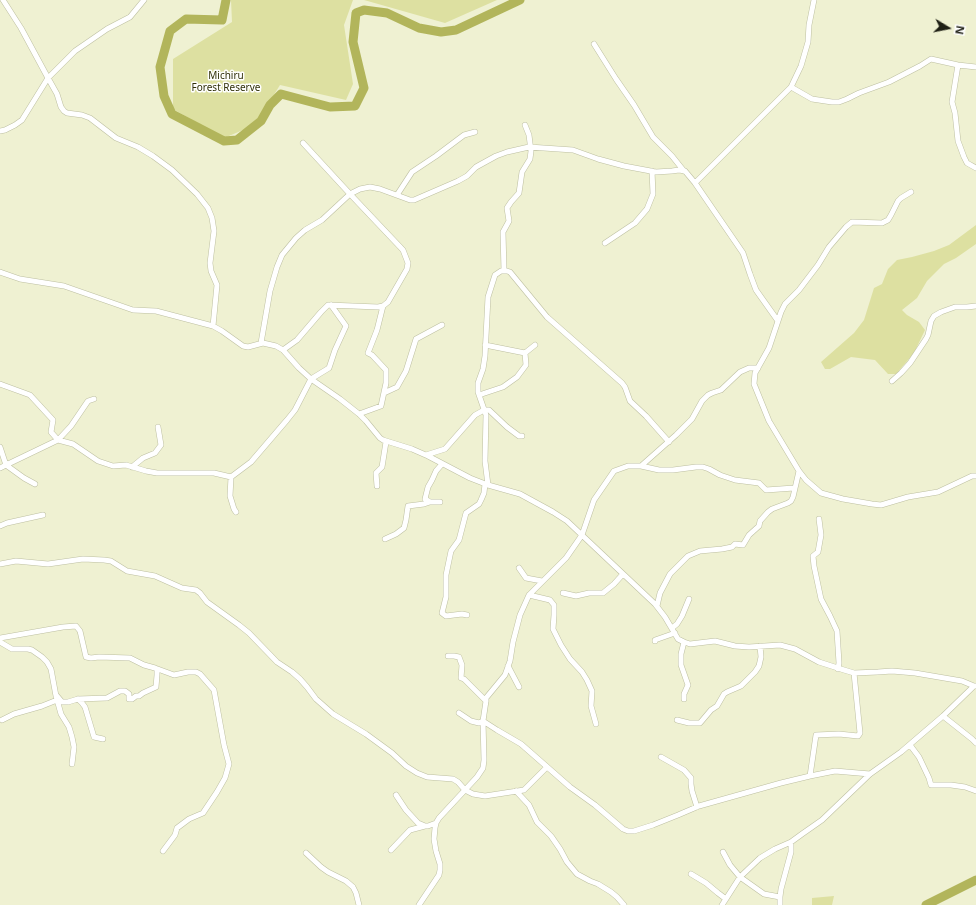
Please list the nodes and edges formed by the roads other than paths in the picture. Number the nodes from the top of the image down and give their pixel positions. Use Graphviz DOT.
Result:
graph roads {
  1 [pos="3,0"];
  2 [pos="144,0"];
  3 [pos="814,0"];
  4 [pos="594,44"];
  5 [pos="958,65"];
  6 [pos="976,67"];
  7 [pos="48,78"];
  8 [pos="791,88"];
  9 [pos="525,125"];
  10 [pos="0,131"];
  11 [pos="475,132"];
  12 [pos="304,143"];
  13 [pos="531,147"];
  14 [pos="976,168"];
  15 [pos="652,171"];
  16 [pos="685,171"];
  17 [pos="695,183"];
  18 [pos="911,192"];
  19 [pos="350,194"];
  20 [pos="398,196"];
  21 [pos="605,243"];
  22 [pos="504,271"];
  23 [pos="0,272"];
  24 [pos="331,305"];
  25 [pos="383,306"];
  26 [pos="976,306"];
  27 [pos="778,321"];
  28 [pos="442,325"];
  29 [pos="213,326"];
  30 [pos="261,343"];
  31 [pos="485,345"];
  32 [pos="535,345"];
  33 [pos="283,350"];
  34 [pos="526,353"];
  35 [pos="758,368"];
  36 [pos="311,379"];
  37 [pos="892,381"];
  38 [pos="0,384"];
  39 [pos="384,393"];
  40 [pos="479,395"];
  41 [pos="94,399"];
  42 [pos="484,410"];
  43 [pos="359,414"];
  44 [pos="158,427"];
  45 [pos="522,436"];
  46 [pos="58,440"];
  47 [pos="386,442"];
  48 [pos="669,442"];
  49 [pos="0,447"];
  50 [pos="426,455"];
  51 [pos="442,464"];
  52 [pos="6,465"];
  53 [pos="641,466"];
  54 [pos="132,467"];
  55 [pos="0,468"];
  56 [pos="799,471"];
  57 [pos="976,476"];
  58 [pos="231,477"];
  59 [pos="36,484"];
  60 [pos="487,485"];
  61 [pos="376,486"];
  62 [pos="794,488"];
  63 [pos="430,502"];
  64 [pos="440,502"];
  65 [pos="236,512"];
  66 [pos="43,515"];
  67 [pos="819,519"];
  68 [pos="0,526"];
  69 [pos="582,536"];
  70 [pos="385,539"];
  71 [pos="0,564"];
  72 [pos="519,568"];
  73 [pos="622,574"];
  74 [pos="542,581"];
  75 [pos="563,593"];
  76 [pos="529,594"];
  77 [pos="689,599"];
  78 [pos="657,606"];
  79 [pos="468,615"];
  80 [pos="674,631"];
  81 [pos="0,638"];
  82 [pos="655,641"];
  83 [pos="0,642"];
  84 [pos="684,642"];
  85 [pos="760,646"];
  86 [pos="448,656"];
  87 [pos="508,666"];
  88 [pos="155,668"];
  89 [pos="838,669"];
  90 [pos="164,671"];
  91 [pos="854,672"];
  92 [pos="158,675"];
  93 [pos="975,686"];
  94 [pos="519,687"];
  95 [pos="56,698"];
  96 [pos="684,699"];
  97 [pos="78,700"];
  98 [pos="486,701"];
  99 [pos="459,714"];
  100 [pos="943,716"];
  101 [pos="2,720"];
  102 [pos="677,720"];
  103 [pos="484,721"];
  104 [pos="596,724"];
  105 [pos="103,739"];
  106 [pos="976,743"];
  107 [pos="910,745"];
  108 [pos="661,757"];
  109 [pos="72,764"];
  110 [pos="547,767"];
  111 [pos="870,774"];
  112 [pos="810,776"];
  113 [pos="465,790"];
  114 [pos="516,791"];
  115 [pos="976,791"];
  116 [pos="396,795"];
  117 [pos="697,807"];
  118 [pos="436,823"];
  119 [pos="425,826"];
  120 [pos="791,842"];
  121 [pos="391,850"];
  122 [pos="163,851"];
  123 [pos="306,852"];
  124 [pos="723,852"];
  125 [pos="691,874"];
  126 [pos="740,877"];
  127 [pos="780,897"];
  128 [pos="726,899"];
  129 [pos="358,905"];
  130 [pos="419,905"];
  131 [pos="624,905"];
  132 [pos="722,905"];
  133 [pos="780,905"];
  1 -- 7 [label="street"];
  2 -- 7 [label="street"];
  3 -- 8 [label="street"];
  4 -- 16 [label="street"];
  5 -- 6 [label="street"];
  5 -- 8 [label="street"];
  5 -- 14 [label="street"];
  7 -- 10 [label="street"];
  7 -- 29 [label="street"];
  8 -- 17 [label="street"];
  9 -- 13 [label="street"];
  11 -- 20 [label="street"];
  12 -- 19 [label="street"];
  13 -- 15 [label="street"];
  13 -- 20 [label="street"];
  13 -- 22 [label="street"];
  15 -- 16 [label="street"];
  15 -- 21 [label="street"];
  16 -- 17 [label="street"];
  17 -- 27 [label="street"];
  18 -- 27 [label="street"];
  19 -- 20 [label="street"];
  19 -- 25 [label="street"];
  19 -- 30 [label="street"];
  22 -- 31 [label="street"];
  22 -- 48 [label="street"];
  23 -- 29 [label="street"];
  24 -- 25 [label="street"];
  24 -- 33 [label="street"];
  24 -- 36 [label="street"];
  25 -- 39 [label="street"];
  26 -- 37 [label="street"];
  27 -- 35 [label="street"];
  28 -- 39 [label="street"];
  29 -- 30 [label="street"];
  30 -- 33 [label="street"];
  31 -- 34 [label="street"];
  31 -- 40 [label="street"];
  32 -- 34 [label="street"];
  33 -- 36 [label="street"];
  34 -- 40 [label="street"];
  35 -- 48 [label="street"];
  35 -- 56 [label="street"];
  36 -- 43 [label="street"];
  36 -- 58 [label="street"];
  38 -- 46 [label="street"];
  39 -- 43 [label="street"];
  40 -- 42 [label="street"];
  41 -- 46 [label="street"];
  42 -- 45 [label="street"];
  42 -- 50 [label="street"];
  42 -- 60 [label="street"];
  43 -- 47 [label="street"];
  44 -- 54 [label="street"];
  46 -- 52 [label="street"];
  46 -- 54 [label="street"];
  47 -- 50 [label="street"];
  47 -- 61 [label="street"];
  48 -- 53 [label="street"];
  49 -- 52 [label="street"];
  50 -- 51 [label="street"];
  51 -- 60 [label="street"];
  51 -- 63 [label="street"];
  52 -- 55 [label="street"];
  52 -- 59 [label="street"];
  53 -- 62 [label="street"];
  53 -- 69 [label="street"];
  54 -- 58 [label="street"];
  56 -- 57 [label="street"];
  56 -- 62 [label="street"];
  58 -- 65 [label="street"];
  60 -- 69 [label="street"];
  60 -- 79 [label="street"];
  62 -- 78 [label="street"];
  63 -- 64 [label="street"];
  63 -- 70 [label="street"];
  66 -- 68 [label="street"];
  67 -- 89 [label="street"];
  69 -- 73 [label="street"];
  69 -- 74 [label="street"];
  71 -- 113 [label="street"];
  72 -- 74 [label="street"];
  73 -- 75 [label="street"];
  73 -- 78 [label="street"];
  74 -- 76 [label="street"];
  76 -- 87 [label="street"];
  76 -- 104 [label="street"];
  77 -- 80 [label="street"];
  78 -- 80 [label="street"];
  80 -- 82 [label="street"];
  80 -- 84 [label="street"];
  81 -- 88 [label="street"];
  83 -- 95 [label="street"];
  84 -- 85 [label="street"];
  84 -- 96 [label="street"];
  85 -- 89 [label="street"];
  85 -- 102 [label="street"];
  86 -- 98 [label="street"];
  87 -- 94 [label="street"];
  87 -- 98 [label="street"];
  88 -- 90 [label="street"];
  88 -- 92 [label="street"];
  89 -- 91 [label="street"];
  90 -- 92 [label="street"];
  90 -- 122 [label="street"];
  91 -- 93 [label="street"];
  91 -- 112 [label="street"];
  92 -- 97 [label="street"];
  93 -- 100 [label="street"];
  95 -- 97 [label="street"];
  95 -- 101 [label="street"];
  95 -- 109 [label="street"];
  97 -- 105 [label="street"];
  98 -- 103 [label="street"];
  99 -- 103 [label="street"];
  100 -- 106 [label="street"];
  100 -- 107 [label="street"];
  103 -- 110 [label="street"];
  103 -- 113 [label="street"];
  107 -- 111 [label="street"];
  107 -- 115 [label="street"];
  108 -- 117 [label="street"];
  110 -- 114 [label="street"];
  110 -- 117 [label="street"];
  111 -- 112 [label="street"];
  111 -- 120 [label="street"];
  112 -- 117 [label="street"];
  113 -- 114 [label="street"];
  113 -- 118 [label="street"];
  114 -- 131 [label="street"];
  116 -- 119 [label="street"];
  118 -- 119 [label="street"];
  118 -- 130 [label="street"];
  119 -- 121 [label="street"];
  120 -- 126 [label="street"];
  120 -- 127 [label="street"];
  123 -- 129 [label="street"];
  124 -- 126 [label="street"];
  125 -- 128 [label="street"];
  126 -- 127 [label="street"];
  126 -- 128 [label="street"];
  127 -- 133 [label="street"];
  128 -- 132 [label="street"];
}
